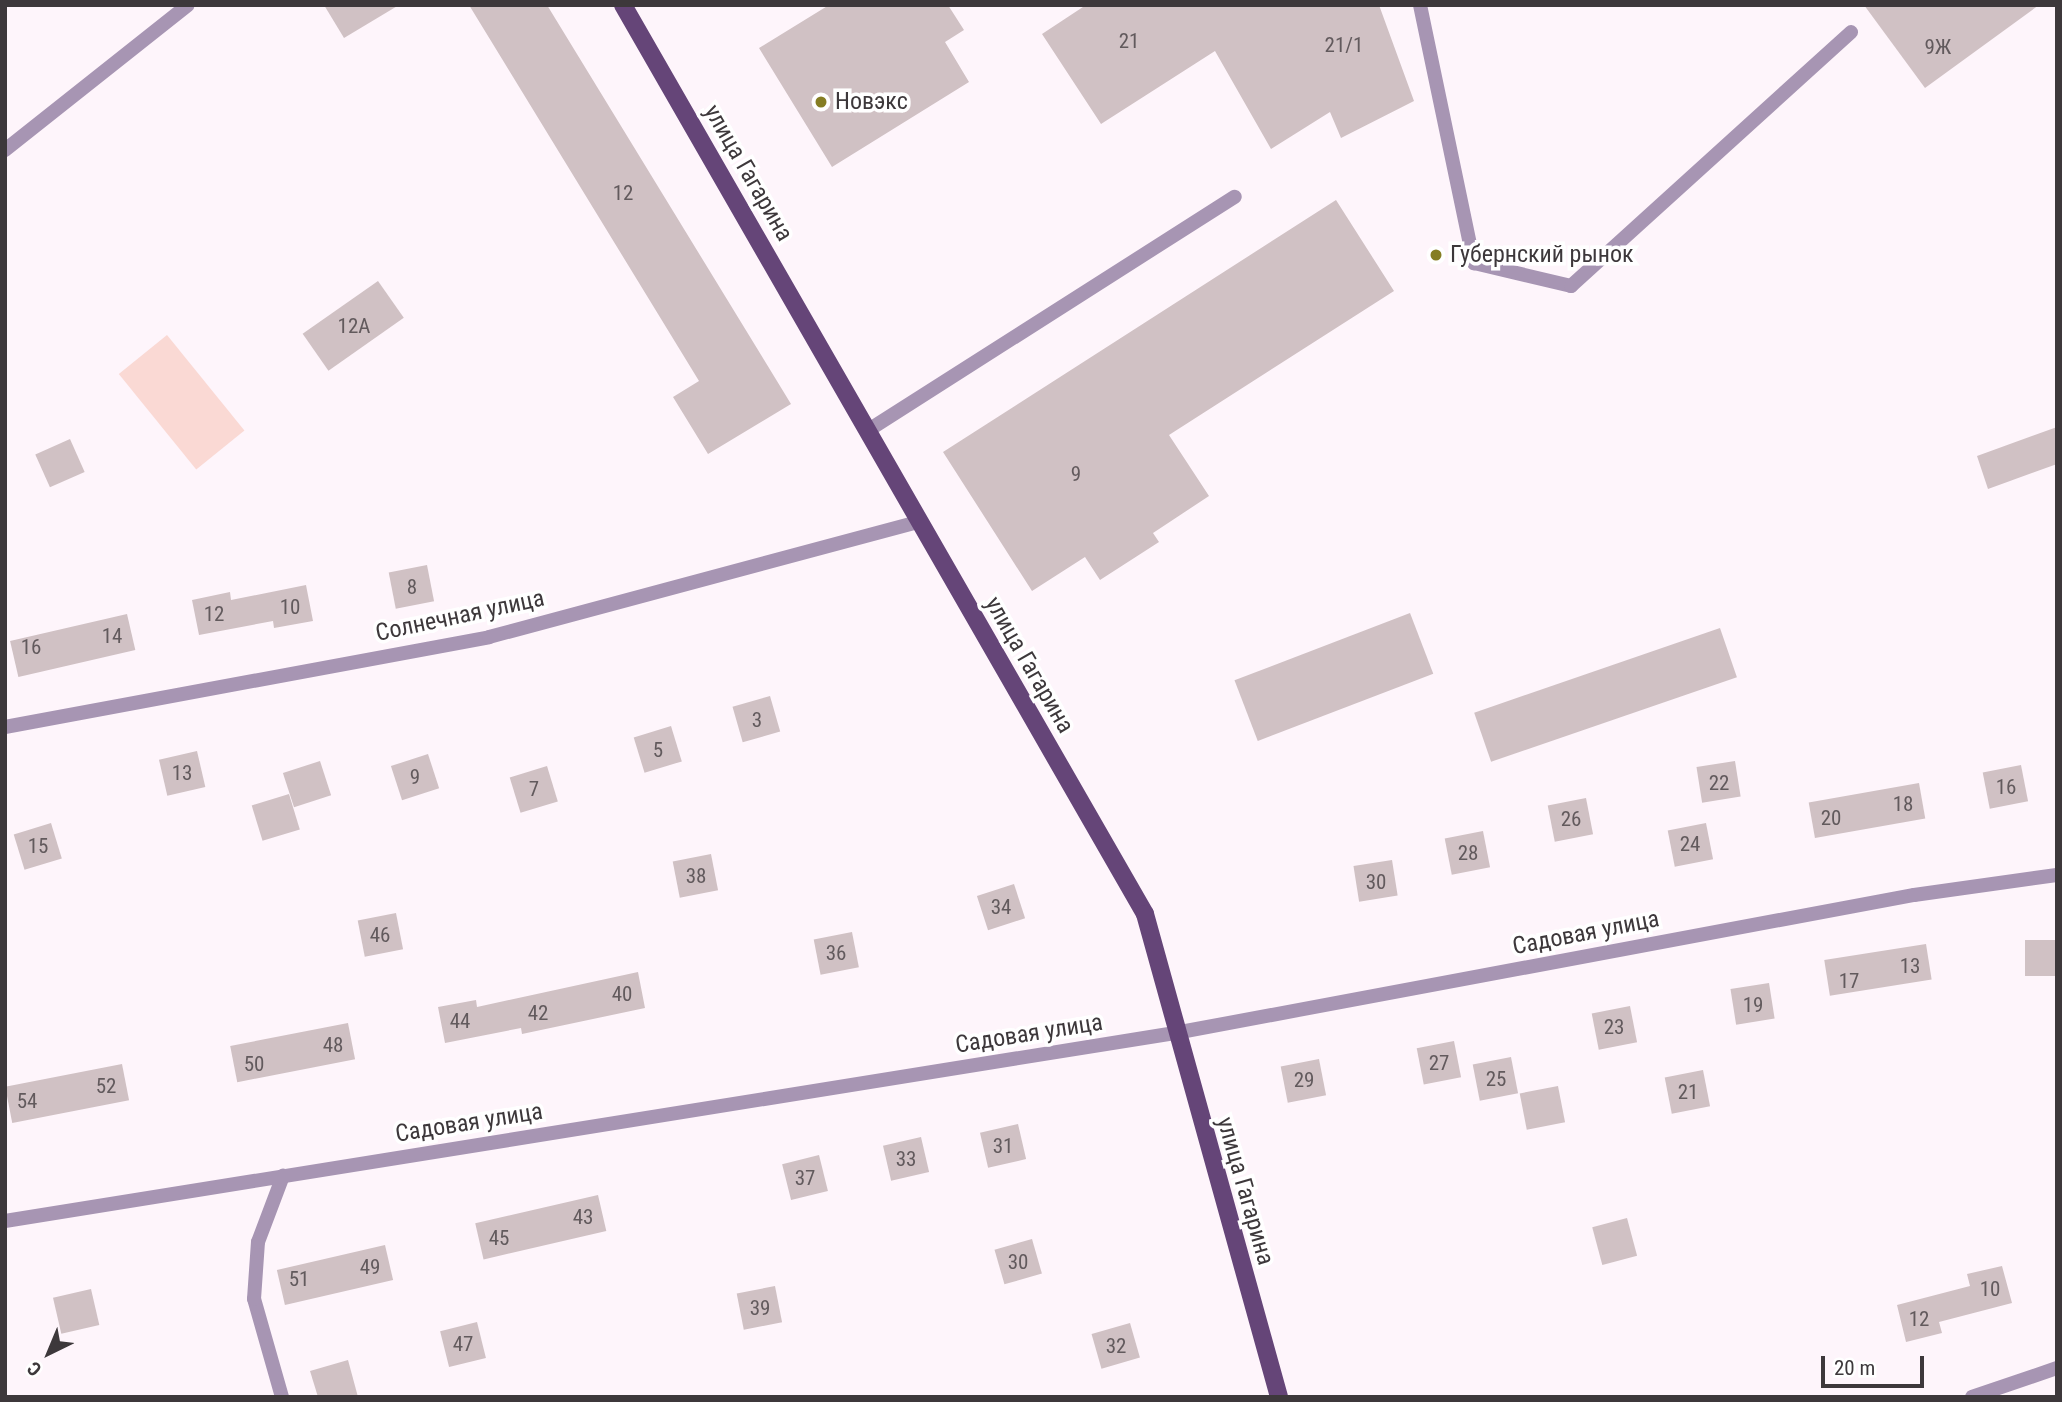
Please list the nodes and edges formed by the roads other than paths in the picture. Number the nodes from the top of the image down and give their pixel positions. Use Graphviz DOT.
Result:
graph roads {
  1 [pos="188,5"];
  2 [pos="623,5"];
  3 [pos="1420,5"];
  4 [pos="1852,32"];
  5 [pos="5,150"];
  6 [pos="1236,197"];
  7 [pos="867,431"];
  8 [pos="919,522"];
  9 [pos="5,727"];
  10 [pos="2057,876"];
  11 [pos="1175,1033"];
  12 [pos="283,1176"];
  13 [pos="5,1221"];
  14 [pos="2057,1368"];
  15 [pos="282,1397"];
  16 [pos="1279,1397"];
  17 [pos="1972,1397"];
  1 -- 5 [label="street"];
  2 -- 7 [label="main road, улица Гагарина"];
  3 -- 4 [label="street"];
  6 -- 7 [label="street"];
  7 -- 8 [label="main road, улица Гагарина"];
  8 -- 9 [label="street, Солнечная улица"];
  8 -- 11 [label="main road, улица Гагарина"];
  10 -- 11 [label="street, Садовая улица"];
  11 -- 12 [label="street, Садовая улица"];
  11 -- 16 [label="main road, улица Гагарина"];
  12 -- 13 [label="street, Садовая улица"];
  12 -- 15 [label="street"];
  14 -- 17 [label="street"];
}
